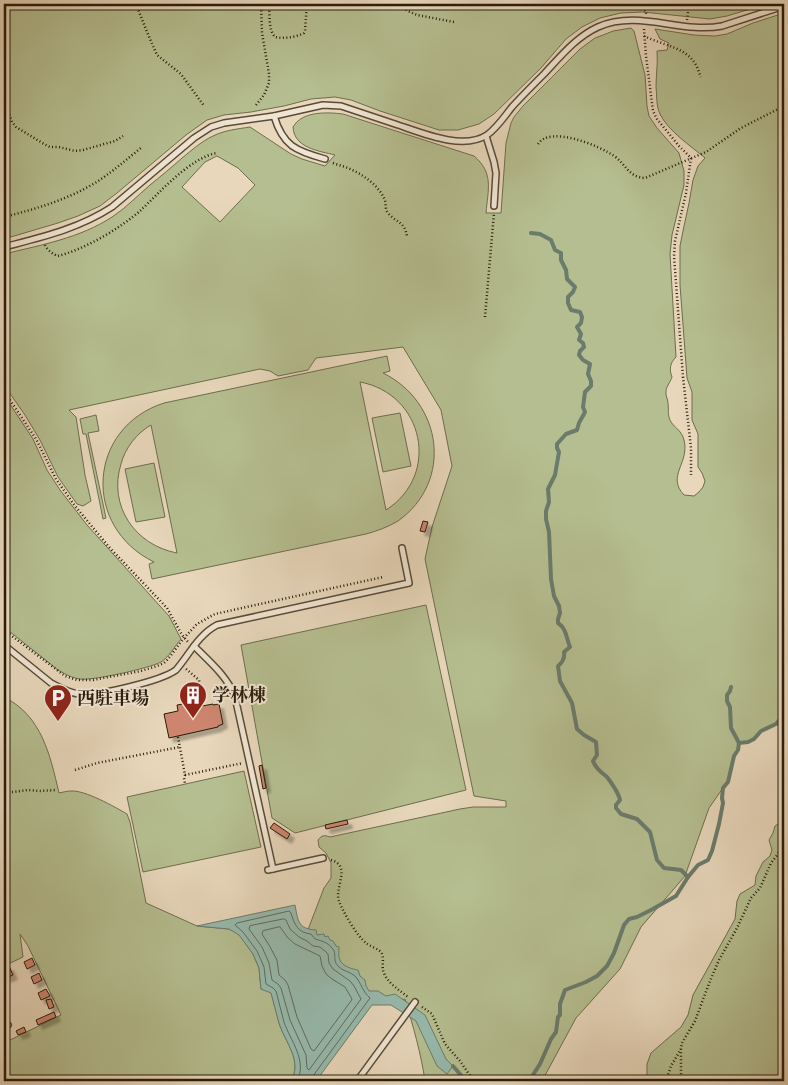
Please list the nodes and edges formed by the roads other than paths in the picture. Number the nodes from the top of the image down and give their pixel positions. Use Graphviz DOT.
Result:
graph roads {
  1 [pos="784,6"];
  2 [pos="274,116"];
  3 [pos="486,136"];
  4 [pos="325,159"];
  5 [pos="494,206"];
  6 [pos="4,247"];
  7 [pos="402,548"];
  8 [pos="4,645"];
  9 [pos="194,646"];
  10 [pos="323,858"];
  11 [pos="414,1003"];
  12 [pos="357,1081"];
  1 -- 3 [label="lane"];
  2 -- 3 [label="lane"];
  2 -- 4 [label="lane"];
  2 -- 6 [label="lane"];
  3 -- 5 [label="lane"];
  7 -- 9 [label="lane"];
  8 -- 9 [label="lane"];
  9 -- 10 [label="lane"];
  11 -- 12 [label="lane"];
}
